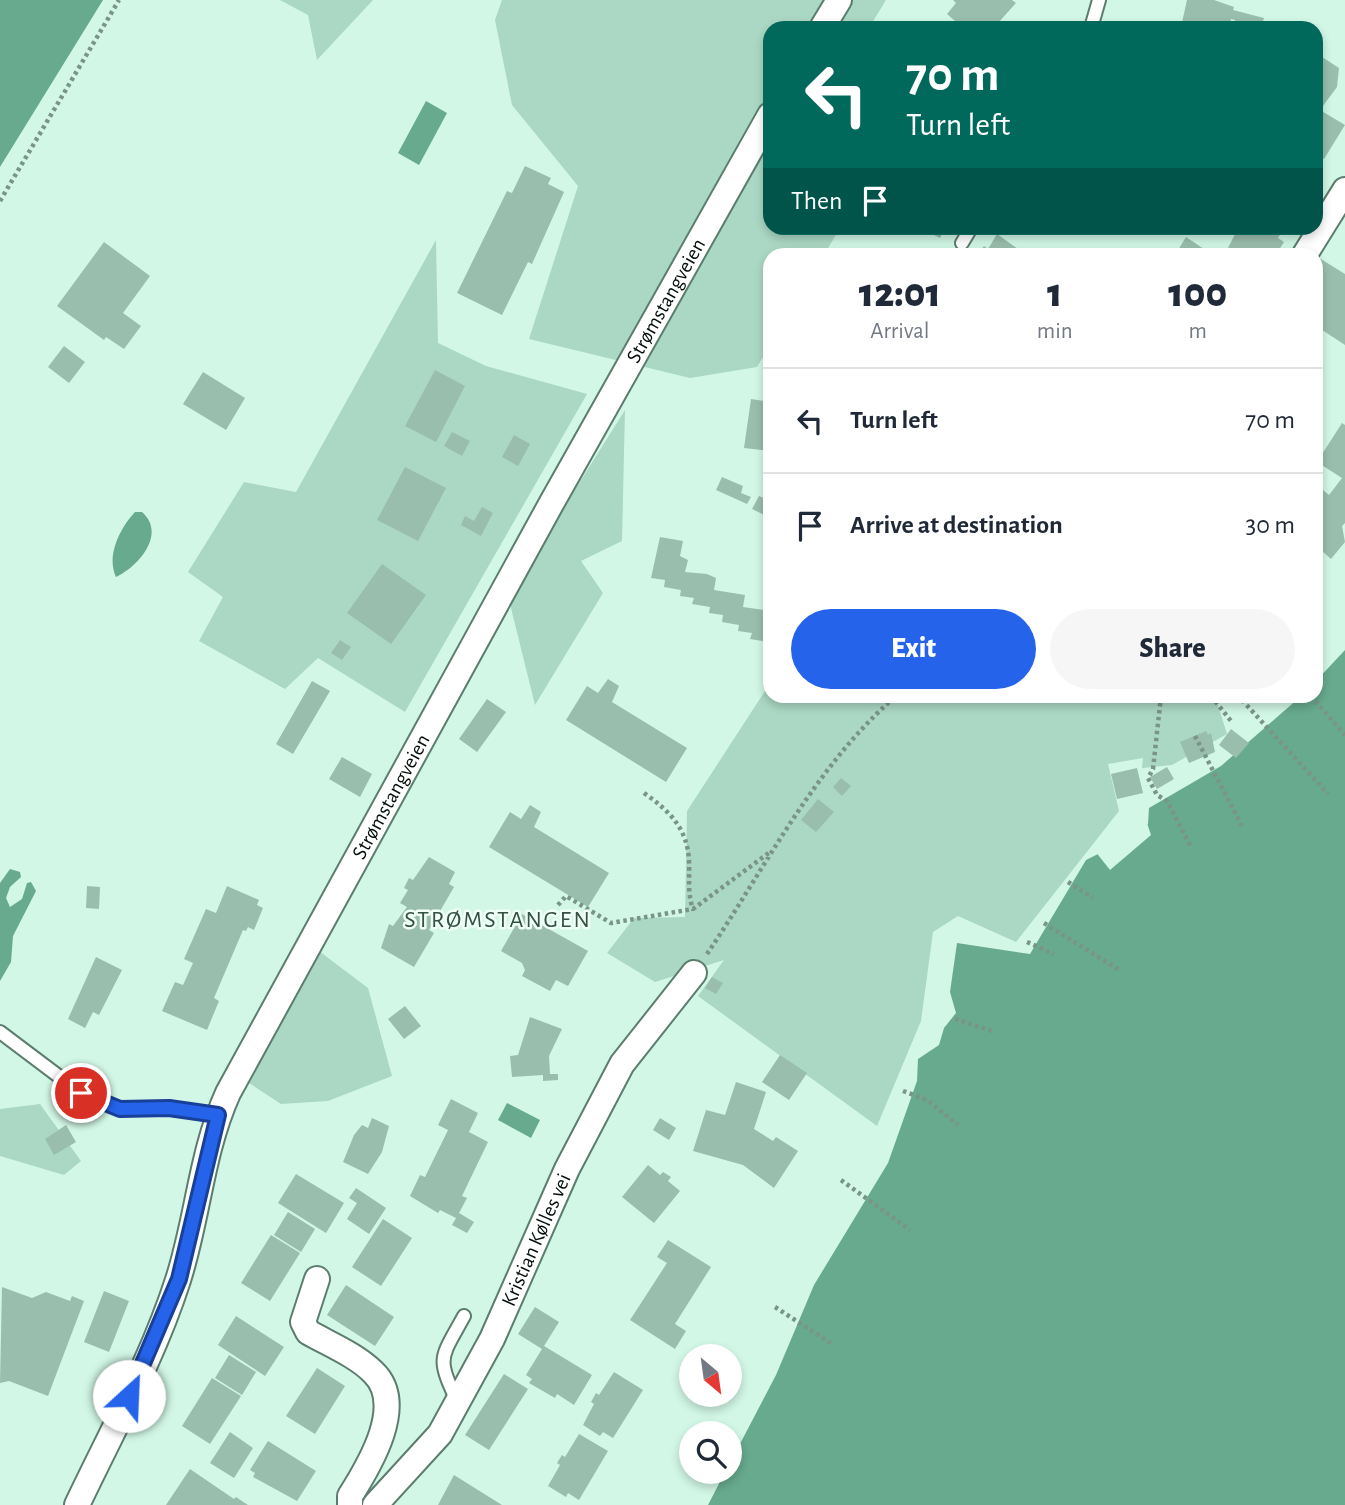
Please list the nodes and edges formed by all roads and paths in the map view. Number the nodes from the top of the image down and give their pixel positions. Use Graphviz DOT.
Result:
graph roads {
  1 [pos="119,0"];
  2 [pos="839,0"];
  3 [pos="1099,0"];
  4 [pos="826,21"];
  5 [pos="1093,21"];
  6 [pos="763,128"];
  7 [pos="1345,190"];
  8 [pos="0,201"];
  9 [pos="1323,225"];
  10 [pos="967,235"];
  11 [pos="962,243"];
  12 [pos="888,703"];
  13 [pos="1160,703"];
  14 [pos="1217,703"];
  15 [pos="1245,703"];
  16 [pos="1317,703"];
  17 [pos="1231,721"];
  18 [pos="1345,735"];
  19 [pos="1195,736"];
  20 [pos="644,793"];
  21 [pos="1328,794"];
  22 [pos="1243,828"];
  23 [pos="1191,847"];
  24 [pos="773,849"];
  25 [pos="1068,882"];
  26 [pos="1093,898"];
  27 [pos="558,905"];
  28 [pos="693,909"];
  29 [pos="1044,923"];
  30 [pos="1027,942"];
  31 [pos="1054,954"];
  32 [pos="1119,970"];
  33 [pos="694,973"];
  34 [pos="955,1019"];
  35 [pos="0,1032"];
  36 [pos="995,1032"];
  37 [pos="904,1091"];
  38 [pos="218,1115"];
  39 [pos="958,1125"];
  40 [pos="841,1180"];
  41 [pos="910,1230"];
  42 [pos="317,1279"];
  43 [pos="775,1307"];
  44 [pos="464,1316"];
  45 [pos="832,1345"];
  46 [pos="458,1403"];
  47 [pos="77,1505"];
  48 [pos="350,1505"];
  49 [pos="375,1505"];
  1 -- 8 [label="path"];
  2 -- 4 [label="street"];
  3 -- 5 [label="lane"];
  6 -- 38 [label="street, Strømstangveien"];
  7 -- 9 [label="street"];
  10 -- 11 [label="lane"];
  12 -- 24 [label="path"];
  13 -- 23 [label="path"];
  14 -- 17 [label="path"];
  15 -- 21 [label="path"];
  16 -- 18 [label="path"];
  19 -- 22 [label="path"];
  20 -- 28 [label="path"];
  24 -- 28 [label="path"];
  24 -- 33 [label="path"];
  25 -- 26 [label="path"];
  27 -- 28 [label="path"];
  29 -- 32 [label="path"];
  30 -- 31 [label="path"];
  33 -- 46 [label="street, Kristian Kølles vei"];
  34 -- 36 [label="path"];
  35 -- 38 [label="lane"];
  37 -- 39 [label="path"];
  38 -- 47 [label="street, Strømstangveien"];
  40 -- 41 [label="path"];
  42 -- 48 [label="street"];
  43 -- 45 [label="path"];
  44 -- 46 [label="lane"];
  46 -- 49 [label="street, Kristian Kølles vei"];
}
